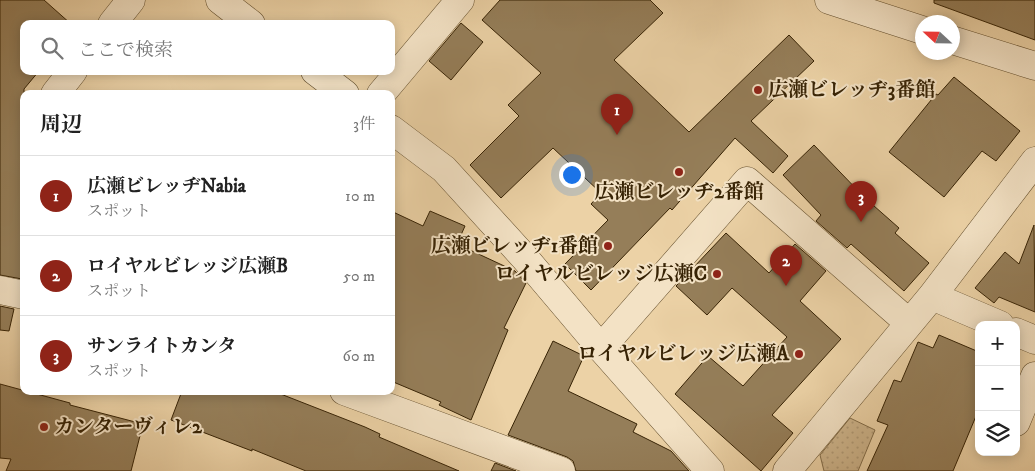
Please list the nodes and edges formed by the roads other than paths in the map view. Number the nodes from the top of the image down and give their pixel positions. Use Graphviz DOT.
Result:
graph roads {
  1 [pos="131,0"];
  2 [pos="220,0"];
  3 [pos="460,0"];
  4 [pos="829,0"];
  5 [pos="115,20"];
  6 [pos="246,20"];
  7 [pos="915,28"];
  8 [pos="960,43"];
  9 [pos="1035,66"];
  10 [pos="70,75"];
  11 [pos="320,75"];
  12 [pos="58,90"];
  13 [pos="339,90"];
  14 [pos="384,90"];
  15 [pos="395,132"];
  16 [pos="1035,161"];
  17 [pos="0,290"];
  18 [pos="20,294"];
  19 [pos="932,296"];
  20 [pos="991,321"];
  21 [pos="909,323"];
  22 [pos="1020,334"];
  23 [pos="1035,340"];
  24 [pos="601,348"];
  25 [pos="1035,376"];
  26 [pos="355,395"];
  27 [pos="1020,412"];
  28 [pos="562,471"];
  29 [pos="710,471"];
  30 [pos="787,471"];
  1 -- 5 [label="street"];
  2 -- 6 [label="street"];
  3 -- 14 [label="street"];
  4 -- 7 [label="street"];
  8 -- 9 [label="street"];
  10 -- 12 [label="street"];
  11 -- 13 [label="street"];
  15 -- 24 [label="street"];
  16 -- 19 [label="street"];
  17 -- 18 [label="street"];
  19 -- 20 [label="street"];
  19 -- 21 [label="street"];
  21 -- 24 [label="street"];
  21 -- 30 [label="street"];
  22 -- 23 [label="street"];
  24 -- 29 [label="street"];
  25 -- 27 [label="street"];
  26 -- 28 [label="street"];
}
